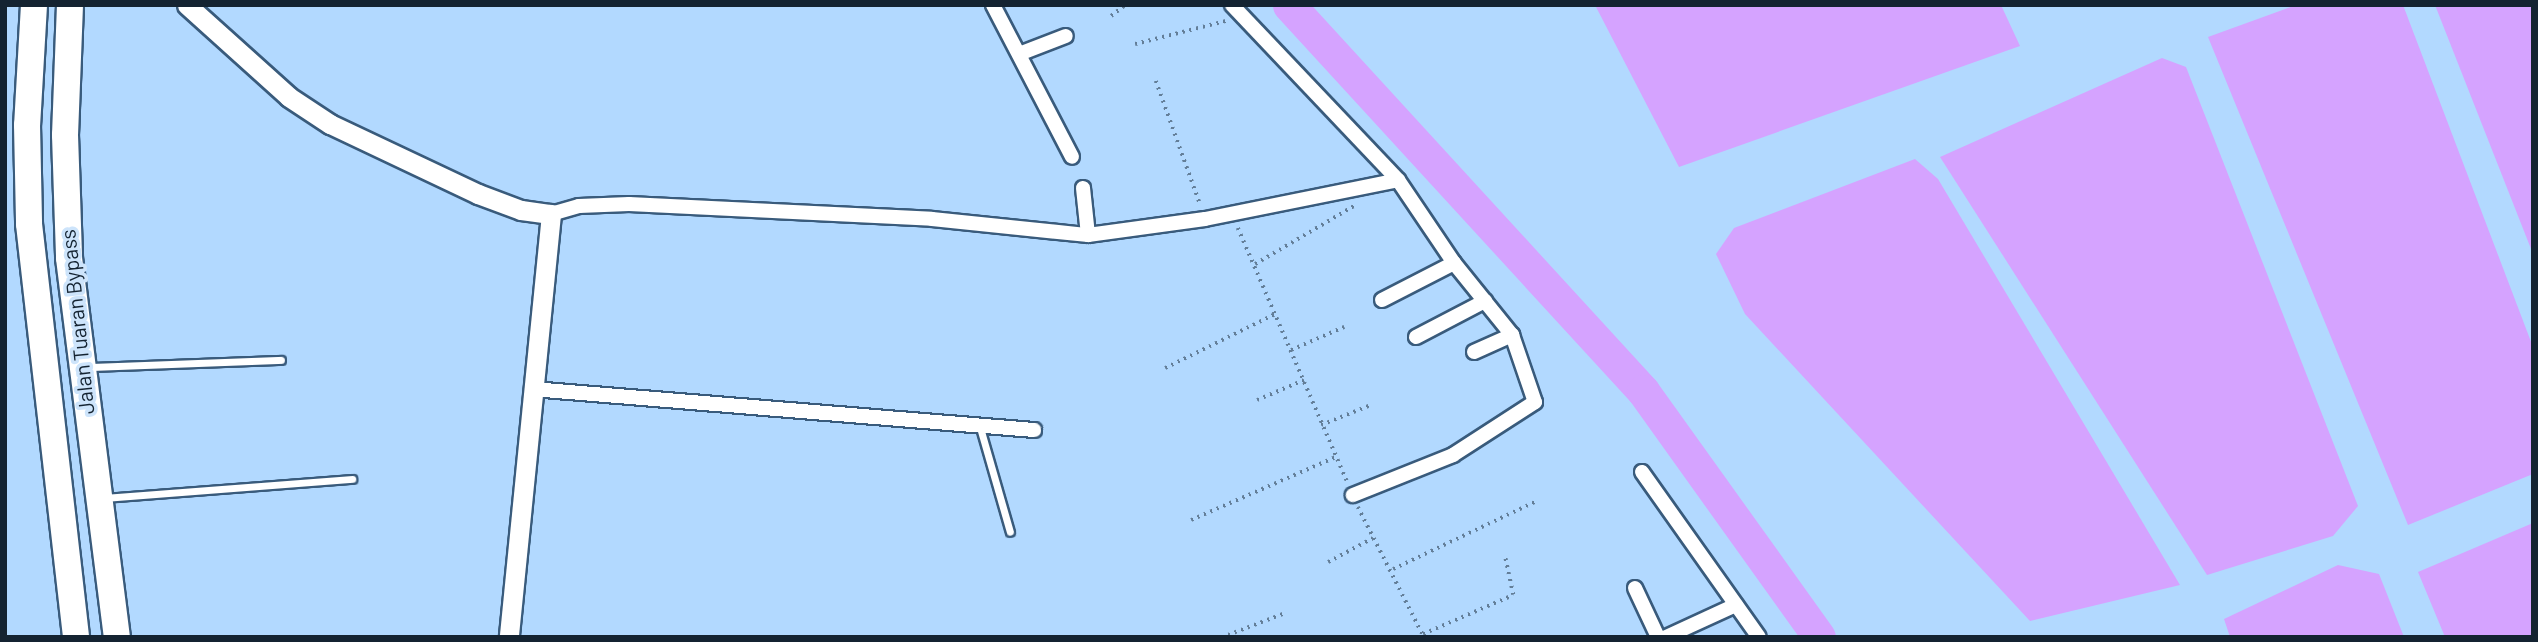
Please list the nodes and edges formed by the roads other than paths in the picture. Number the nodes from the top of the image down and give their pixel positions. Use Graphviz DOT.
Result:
graph roads {
  1 [pos="34,5"];
  2 [pos="70,5"];
  3 [pos="187,5"];
  4 [pos="993,5"];
  5 [pos="1232,5"];
  6 [pos="1066,36"];
  7 [pos="1019,54"];
  8 [pos="1072,157"];
  9 [pos="1398,180"];
  10 [pos="1083,188"];
  11 [pos="551,214"];
  12 [pos="1088,235"];
  13 [pos="1454,263"];
  14 [pos="1382,300"];
  15 [pos="1486,301"];
  16 [pos="1512,335"];
  17 [pos="1416,337"];
  18 [pos="1474,352"];
  19 [pos="281,359"];
  20 [pos="81,369"];
  21 [pos="532,389"];
  22 [pos="978,423"];
  23 [pos="1034,430"];
  24 [pos="1642,472"];
  25 [pos="352,480"];
  26 [pos="1353,495"];
  27 [pos="96,499"];
  28 [pos="1010,532"];
  29 [pos="1635,588"];
  30 [pos="1736,605"];
  31 [pos="76,637"];
  32 [pos="117,637"];
  33 [pos="509,637"];
  34 [pos="1658,637"];
  35 [pos="1666,637"];
  36 [pos="1759,637"];
  1 -- 31 [label="highway, Jalan Tuaran Bypass"];
  2 -- 20 [label="highway, Jalan Tuaran Bypass"];
  3 -- 11 [label="street"];
  4 -- 7 [label="street"];
  5 -- 9 [label="street"];
  6 -- 7 [label="street"];
  7 -- 8 [label="street"];
  9 -- 12 [label="street"];
  9 -- 13 [label="street"];
  10 -- 12 [label="street"];
  11 -- 12 [label="street"];
  11 -- 21 [label="street"];
  13 -- 14 [label="street"];
  13 -- 15 [label="street"];
  15 -- 16 [label="street"];
  15 -- 17 [label="street"];
  16 -- 18 [label="street"];
  16 -- 26 [label="street"];
  19 -- 20 [label="lane"];
  20 -- 27 [label="highway, Jalan Tuaran Bypass"];
  21 -- 22 [label="street"];
  21 -- 33 [label="street"];
  22 -- 23 [label="street"];
  22 -- 28 [label="lane"];
  24 -- 30 [label="street"];
  25 -- 27 [label="lane"];
  27 -- 32 [label="highway, Jalan Tuaran Bypass"];
  29 -- 34 [label="street"];
  30 -- 35 [label="street"];
  30 -- 36 [label="street"];
}
